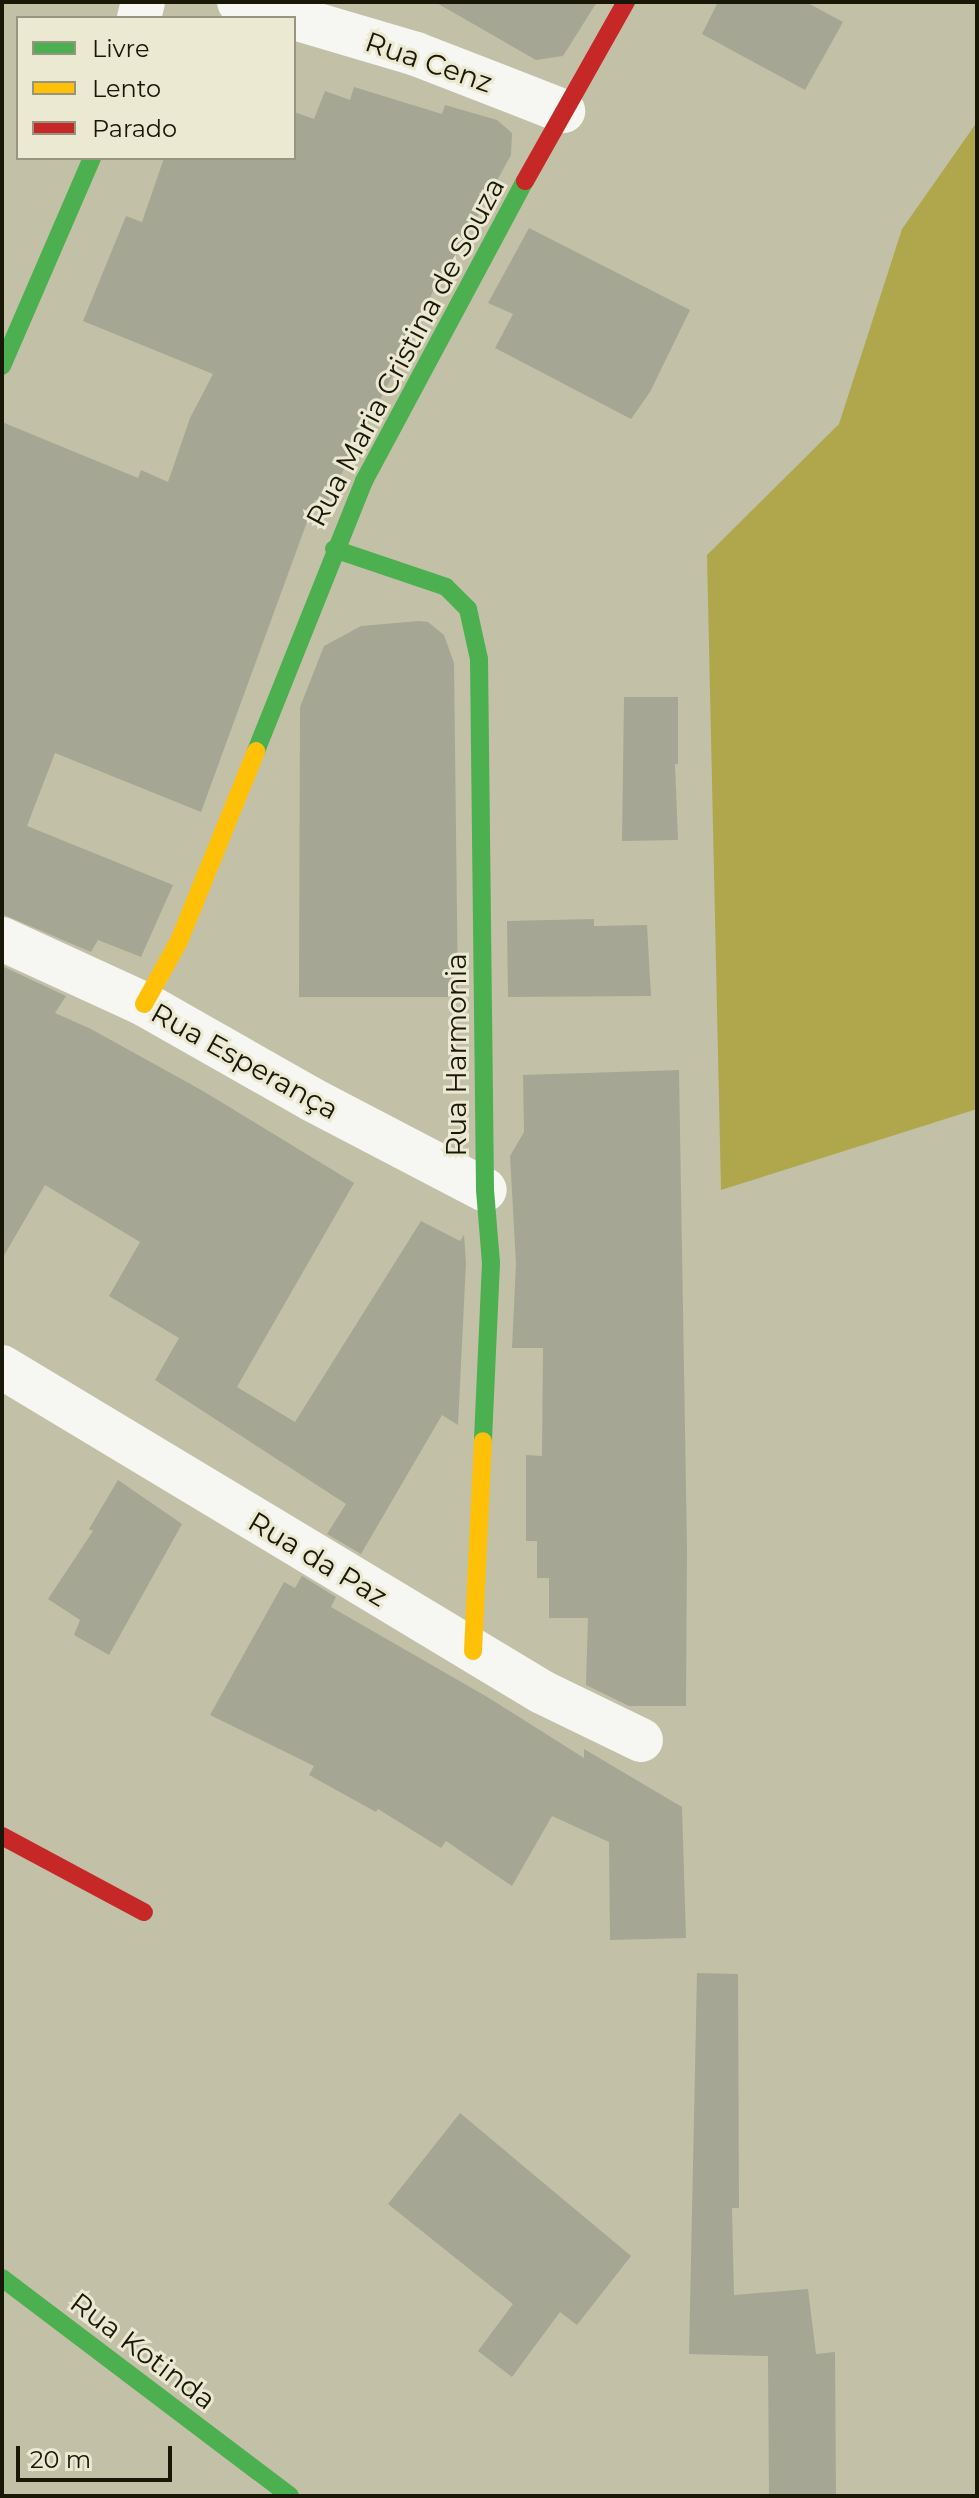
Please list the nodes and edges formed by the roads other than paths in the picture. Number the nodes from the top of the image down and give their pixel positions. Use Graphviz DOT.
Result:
graph roads {
  1 [pos="239,2"];
  2 [pos="626,2"];
  3 [pos="287,16"];
  4 [pos="296,19"];
  5 [pos="563,111"];
  6 [pos="91,160"];
  7 [pos="2,366"];
  8 [pos="334,549"];
  9 [pos="2,939"];
  10 [pos="144,1004"];
  11 [pos="485,1190"];
  12 [pos="2,1367"];
  13 [pos="473,1651"];
  14 [pos="641,1740"];
  15 [pos="2,1836"];
  16 [pos="144,1912"];
  17 [pos="2,2278"];
  18 [pos="290,2496"];
  1 -- 3 [label="street, Rua Cenz"];
  2 -- 5 [label="street, Rua Maria Cristina de Souza"];
  4 -- 5 [label="street, Rua Cenz"];
  5 -- 8 [label="street, Rua Maria Cristina de Souza"];
  6 -- 7 [label="street"];
  8 -- 10 [label="street, Rua Maria Cristina de Souza"];
  8 -- 11 [label="street, Rua Harmonia"];
  9 -- 10 [label="street, Rua Esperança"];
  10 -- 11 [label="street, Rua Esperança"];
  11 -- 13 [label="street, Rua Harmonia"];
  12 -- 13 [label="street, Rua da Paz"];
  13 -- 14 [label="street, Rua da Paz"];
  15 -- 16 [label="street"];
  17 -- 18 [label="street, Rua Kotinda"];
}
